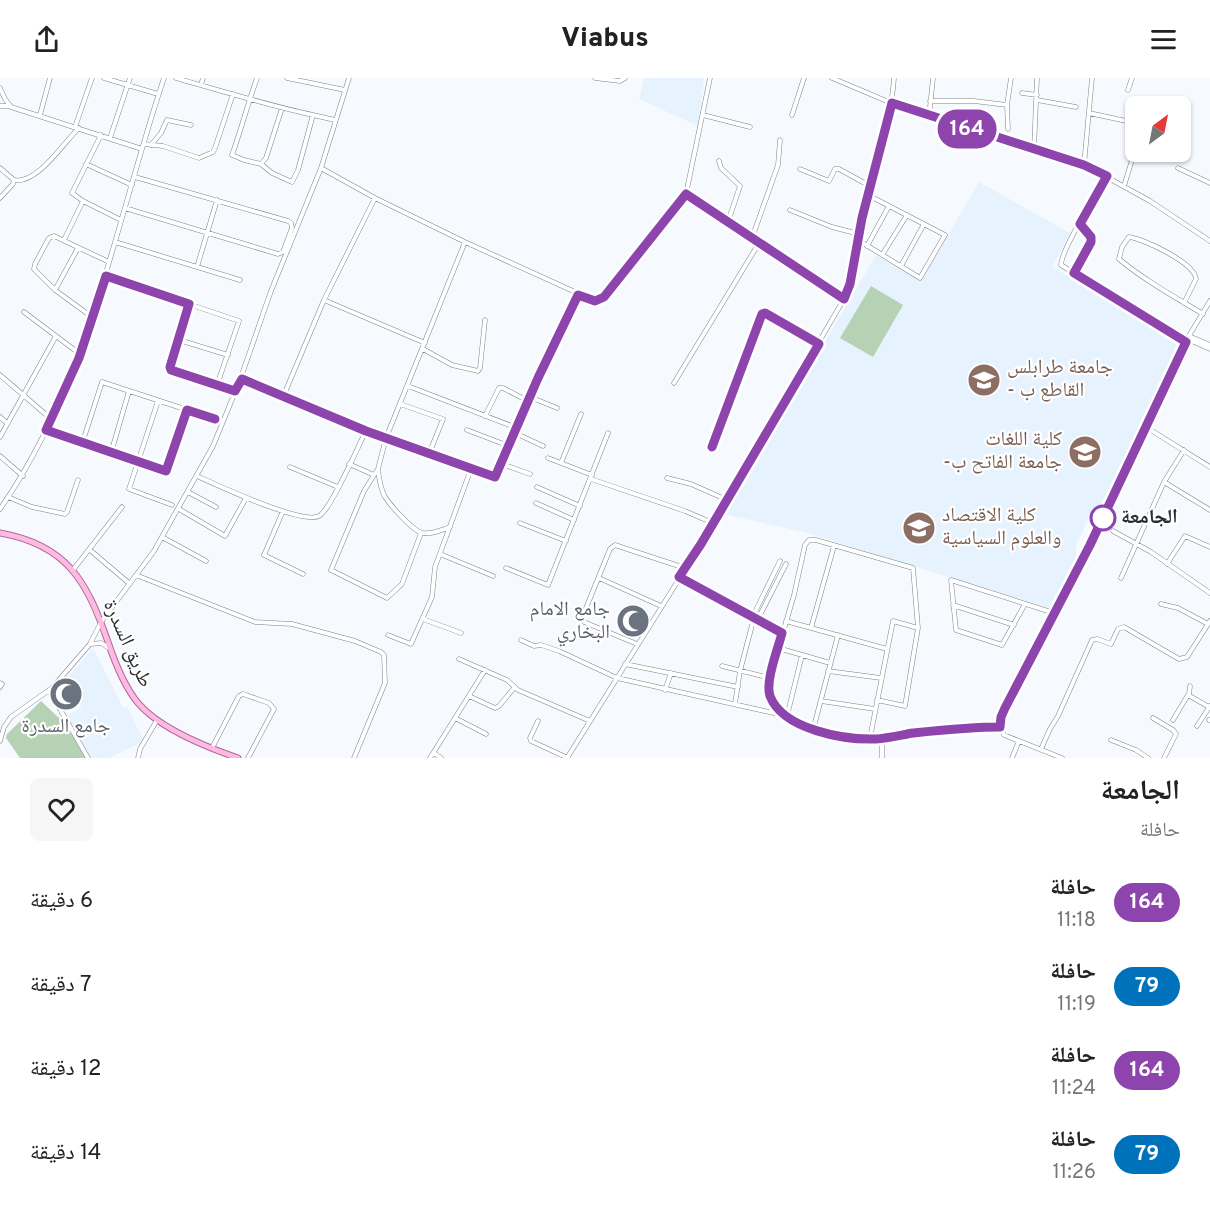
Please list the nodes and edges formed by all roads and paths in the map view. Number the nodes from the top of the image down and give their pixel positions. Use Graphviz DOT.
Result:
graph roads {
  1 [pos="50,78"];
  2 [pos="92,78"];
  3 [pos="104,78"];
  4 [pos="130,78"];
  5 [pos="164,78"];
  6 [pos="176,78"];
  7 [pos="203,78"];
  8 [pos="256,78"];
  9 [pos="287,78"];
  10 [pos="349,78"];
  11 [pos="595,78"];
  12 [pos="625,78"];
  13 [pos="710,78"];
  14 [pos="804,78"];
  15 [pos="832,78"];
  16 [pos="894,78"];
  17 [pos="933,78"];
  18 [pos="1011,78"];
  19 [pos="1036,78"];
  20 [pos="1092,78"];
  21 [pos="1132,78"];
  22 [pos="128,85"];
  23 [pos="201,85"];
  24 [pos="0,88"];
  25 [pos="345,90"];
  26 [pos="1128,90"];
  27 [pos="1022,93"];
  28 [pos="158,94"];
  29 [pos="233,94"];
  30 [pos="1037,98"];
  31 [pos="249,99"];
  32 [pos="930,101"];
  33 [pos="892,103"];
  34 [pos="1007,105"];
  35 [pos="0,106"];
  36 [pos="11,106"];
  37 [pos="1076,107"];
  38 [pos="282,108"];
  39 [pos="1089,113"];
  40 [pos="40,115"];
  41 [pos="313,115"];
  42 [pos="703,115"];
  43 [pos="792,115"];
  44 [pos="929,117"];
  45 [pos="335,120"];
  46 [pos="1125,121"];
  47 [pos="191,125"];
  48 [pos="77,127"];
  49 [pos="750,127"];
  50 [pos="1008,129"];
  51 [pos="101,135"];
  52 [pos="110,138"];
  53 [pos="780,140"];
  54 [pos="151,145"];
  55 [pos="143,146"];
  56 [pos="1034,150"];
  57 [pos="719,161"];
  58 [pos="1131,162"];
  59 [pos="86,164"];
  60 [pos="261,164"];
  61 [pos="1084,165"];
  62 [pos="0,168"];
  63 [pos="321,168"];
  64 [pos="1178,168"];
  65 [pos="800,170"];
  66 [pos="1107,176"];
  67 [pos="135,177"];
  68 [pos="14,180"];
  69 [pos="1210,183"];
  70 [pos="132,186"];
  71 [pos="870,186"];
  72 [pos="1124,186"];
  73 [pos="686,194"];
  74 [pos="868,195"];
  75 [pos="0,198"];
  76 [pos="375,198"];
  77 [pos="217,200"];
  78 [pos="83,201"];
  79 [pos="889,206"];
  80 [pos="125,208"];
  81 [pos="790,210"];
  82 [pos="907,215"];
  83 [pos="121,220"];
  84 [pos="728,222"];
  85 [pos="924,224"];
  86 [pos="1080,224"];
  87 [pos="207,233"];
  88 [pos="859,234"];
  89 [pos="752,238"];
  90 [pos="64,240"];
  91 [pos="858,240"];
  92 [pos="1210,241"];
  93 [pos="115,242"];
  94 [pos="465,242"];
  95 [pos="759,243"];
  96 [pos="867,246"];
  97 [pos="78,248"];
  98 [pos="882,255"];
  99 [pos="109,262"];
  100 [pos="901,266"];
  101 [pos="197,267"];
  102 [pos="1074,273"];
  103 [pos="106,276"];
  104 [pos="240,280"];
  105 [pos="55,290"];
  106 [pos="578,295"];
  107 [pos="844,299"];
  108 [pos="324,300"];
  109 [pos="1210,301"];
  110 [pos="1184,303"];
  111 [pos="189,304"];
  112 [pos="24,312"];
  113 [pos="1203,314"];
  114 [pos="92,317"];
  115 [pos="485,320"];
  116 [pos="56,336"];
  117 [pos="1188,339"];
  118 [pos="179,340"];
  119 [pos="425,343"];
  120 [pos="819,344"];
  121 [pos="1210,347"];
  122 [pos="423,349"];
  123 [pos="80,354"];
  124 [pos="228,355"];
  125 [pos="0,375"];
  126 [pos="240,380"];
  127 [pos="674,383"];
  128 [pos="217,385"];
  129 [pos="408,386"];
  130 [pos="129,391"];
  131 [pos="235,391"];
  132 [pos="22,395"];
  133 [pos="284,397"];
  134 [pos="529,399"];
  135 [pos="158,401"];
  136 [pos="400,404"];
  137 [pos="557,408"];
  138 [pos="187,410"];
  139 [pos="582,414"];
  140 [pos="485,416"];
  141 [pos="0,417"];
  142 [pos="51,419"];
  143 [pos="215,419"];
  144 [pos="8,423"];
  145 [pos="1146,427"];
  146 [pos="46,430"];
  147 [pos="467,430"];
  148 [pos="366,431"];
  149 [pos="516,431"];
  150 [pos="608,433"];
  151 [pos="0,437"];
  152 [pos="386,438"];
  153 [pos="82,444"];
  154 [pos="509,446"];
  155 [pos="543,446"];
  156 [pos="712,447"];
  157 [pos="1184,450"];
  158 [pos="111,453"];
  159 [pos="429,454"];
  160 [pos="0,456"];
  161 [pos="548,458"];
  162 [pos="138,462"];
  163 [pos="561,463"];
  164 [pos="349,464"];
  165 [pos="502,464"];
  166 [pos="290,467"];
  167 [pos="1210,467"];
  168 [pos="378,469"];
  169 [pos="471,469"];
  170 [pos="530,474"];
  171 [pos="374,475"];
  172 [pos="23,476"];
  173 [pos="197,476"];
  174 [pos="592,477"];
  175 [pos="667,478"];
  176 [pos="78,480"];
  177 [pos="1164,482"];
  178 [pos="338,487"];
  179 [pos="537,487"];
  180 [pos="188,492"];
  181 [pos="8,497"];
  182 [pos="246,498"];
  183 [pos="727,500"];
  184 [pos="536,503"];
  185 [pos="172,505"];
  186 [pos="580,506"];
  187 [pos="122,507"];
  188 [pos="216,507"];
  189 [pos="179,508"];
  190 [pos="0,509"];
  191 [pos="1210,510"];
  192 [pos="283,511"];
  193 [pos="574,520"];
  194 [pos="520,523"];
  195 [pos="713,523"];
  196 [pos="450,527"];
  197 [pos="1113,531"];
  198 [pos="0,533"];
  199 [pos="421,533"];
  200 [pos="162,537"];
  201 [pos="566,541"];
  202 [pos="1137,543"];
  203 [pos="834,546"];
  204 [pos="1210,547"];
  205 [pos="90,549"];
  206 [pos="440,554"];
  207 [pos="206,561"];
  208 [pos="780,561"];
  209 [pos="786,564"];
  210 [pos="1167,564"];
  211 [pos="506,568"];
  212 [pos="686,568"];
  213 [pos="73,570"];
  214 [pos="303,574"];
  215 [pos="136,575"];
  216 [pos="492,576"];
  217 [pos="679,577"];
  218 [pos="599,578"];
  219 [pos="1121,578"];
  220 [pos="130,584"];
  221 [pos="1210,593"];
  222 [pos="1025,604"];
  223 [pos="1161,604"];
  224 [pos="953,605"];
  225 [pos="661,606"];
  226 [pos="1054,613"];
  227 [pos="423,619"];
  228 [pos="756,619"];
  229 [pos="786,621"];
  230 [pos="101,622"];
  231 [pos="1209,622"];
  232 [pos="1014,625"];
  233 [pos="811,628"];
  234 [pos="918,628"];
  235 [pos="461,633"];
  236 [pos="782,633"];
  237 [pos="388,635"];
  238 [pos="838,636"];
  239 [pos="521,640"];
  240 [pos="90,644"];
  241 [pos="637,644"];
  242 [pos="778,648"];
  243 [pos="110,649"];
  244 [pos="887,649"];
  245 [pos="802,655"];
  246 [pos="459,659"];
  247 [pos="830,663"];
  248 [pos="625,664"];
  249 [pos="722,666"];
  250 [pos="485,670"];
  251 [pos="741,671"];
  252 [pos="828,671"];
  253 [pos="671,673"];
  254 [pos="617,678"];
  255 [pos="770,678"];
  256 [pos="881,678"];
  257 [pos="1190,686"];
  258 [pos="738,687"];
  259 [pos="514,688"];
  260 [pos="49,690"];
  261 [pos="665,690"];
  262 [pos="1189,695"];
  263 [pos="469,696"];
  264 [pos="877,700"];
  265 [pos="821,701"];
  266 [pos="735,704"];
  267 [pos="1209,707"];
  268 [pos="875,709"];
  269 [pos="787,716"];
  270 [pos="455,718"];
  271 [pos="1153,718"];
  272 [pos="157,719"];
  273 [pos="1173,720"];
  274 [pos="590,721"];
  275 [pos="538,722"];
  276 [pos="1197,726"];
  277 [pos="1000,727"];
  278 [pos="813,730"];
  279 [pos="486,734"];
  280 [pos="870,738"];
  281 [pos="882,738"];
  282 [pos="1111,740"];
  283 [pos="0,741"];
  284 [pos="1019,741"];
  285 [pos="212,748"];
  286 [pos="1041,749"];
  287 [pos="434,753"];
  288 [pos="88,758"];
  289 [pos="138,758"];
  290 [pos="238,758"];
  291 [pos="248,758"];
  292 [pos="354,758"];
  293 [pos="430,758"];
  294 [pos="441,758"];
  295 [pos="568,758"];
  296 [pos="882,758"];
  297 [pos="1012,758"];
  298 [pos="1062,758"];
  299 [pos="1148,758"];
  300 [pos="1164,758"];
  1 -- 40 [label="street"];
  2 -- 48 [label="street"];
  3 -- 22 [label="street"];
  4 -- 22 [label="street"];
  5 -- 28 [label="street"];
  6 -- 23 [label="street"];
  7 -- 23 [label="street"];
  8 -- 31 [label="street"];
  9 -- 25 [label="street"];
  10 -- 25 [label="street"];
  11 -- 12 [label="street"];
  13 -- 42 [label="street"];
  14 -- 43 [label="street"];
  15 -- 33 [label="street"];
  16 -- 33 [label="street"];
  17 -- 32 [label="street"];
  18 -- 34 [label="street"];
  19 -- 30 [label="street"];
  20 -- 39 [label="street"];
  21 -- 26 [label="street"];
  22 -- 28 [label="street"];
  22 -- 52 [label="street"];
  23 -- 29 [label="street"];
  24 -- 36 [label="street"];
  25 -- 45 [label="street"];
  27 -- 30 [label="street"];
  28 -- 55 [label="street"];
  29 -- 31 [label="street"];
  29 -- 54 [label="street"];
  30 -- 37 [label="street"];
  30 -- 56 [label="street"];
  31 -- 38 [label="street"];
  31 -- 60 [label="street"];
  32 -- 34 [label="street"];
  32 -- 44 [label="street"];
  33 -- 44 [label="street"];
  33 -- 71 [label="street"];
  34 -- 50 [label="street"];
  35 -- 36 [label="street"];
  36 -- 40 [label="street"];
  38 -- 41 [label="street"];
  38 -- 60 [label="street"];
  39 -- 46 [label="street"];
  39 -- 61 [label="street"];
  40 -- 48 [label="street"];
  41 -- 45 [label="street"];
  41 -- 60 [label="street"];
  42 -- 49 [label="street"];
  42 -- 73 [label="street"];
  44 -- 56 [label="street"];
  45 -- 63 [label="street"];
  47 -- 54 [label="street"];
  48 -- 51 [label="street"];
  48 -- 68 [label="street"];
  51 -- 52 [label="street"];
  51 -- 59 [label="street"];
  52 -- 55 [label="street"];
  53 -- 89 [label="street"];
  54 -- 55 [label="street"];
  55 -- 67 [label="street"];
  56 -- 61 [label="street"];
  57 -- 84 [label="street"];
  58 -- 72 [label="street"];
  59 -- 70 [label="street"];
  59 -- 78 [label="street"];
  61 -- 66 [label="street"];
  62 -- 68 [label="street"];
  63 -- 76 [label="street"];
  63 -- 126 [label="street"];
  64 -- 69 [label="street"];
  65 -- 71 [label="street"];
  66 -- 72 [label="street"];
  66 -- 86 [label="street"];
  67 -- 70 [label="street"];
  67 -- 77 [label="street"];
  68 -- 75 [label="street"];
  70 -- 80 [label="street"];
  71 -- 74 [label="street"];
  72 -- 92 [label="street"];
  73 -- 84 [label="street"];
  73 -- 106 [label="street"];
  74 -- 79 [label="street"];
  74 -- 88 [label="street"];
  76 -- 94 [label="street"];
  76 -- 108 [label="street"];
  77 -- 87 [label="street"];
  77 -- 87 [label="street"];
  78 -- 83 [label="street"];
  78 -- 90 [label="street"];
  79 -- 82 [label="street"];
  79 -- 96 [label="street"];
  80 -- 83 [label="street"];
  80 -- 87 [label="street"];
  81 -- 88 [label="street"];
  82 -- 85 [label="street"];
  82 -- 98 [label="street"];
  83 -- 93 [label="street"];
  84 -- 89 [label="street"];
  85 -- 100 [label="street"];
  85 -- 100 [label="street"];
  86 -- 102 [label="street"];
  86 -- 102 [label="street"];
  87 -- 101 [label="street"];
  88 -- 91 [label="street"];
  89 -- 95 [label="street"];
  90 -- 97 [label="street"];
  90 -- 105 [label="street"];
  91 -- 96 [label="street"];
  91 -- 107 [label="street"];
  93 -- 99 [label="street"];
  93 -- 101 [label="street"];
  94 -- 106 [label="street"];
  94 -- 119 [label="street"];
  95 -- 107 [label="street"];
  95 -- 127 [label="street"];
  96 -- 98 [label="street"];
  97 -- 99 [label="street"];
  97 -- 105 [label="street"];
  98 -- 100 [label="street"];
  99 -- 103 [label="street"];
  101 -- 104 [label="street"];
  102 -- 117 [label="street"];
  103 -- 111 [label="street"];
  103 -- 114 [label="street"];
  105 -- 114 [label="street"];
  106 -- 134 [label="street"];
  107 -- 120 [label="street"];
  108 -- 119 [label="street"];
  108 -- 133 [label="street"];
  109 -- 113 [label="street"];
  110 -- 110 [label="street"];
  110 -- 113 [label="street"];
  111 -- 118 [label="street"];
  111 -- 124 [label="street"];
  112 -- 116 [label="street"];
  113 -- 117 [label="street"];
  114 -- 123 [label="street"];
  115 -- 122 [label="street"];
  116 -- 123 [label="street"];
  116 -- 132 [label="street"];
  117 -- 121 [label="street"];
  117 -- 145 [label="street"];
  118 -- 124 [label="street"];
  118 -- 128 [label="street"];
  119 -- 122 [label="street"];
  120 -- 156 [label="street"];
  120 -- 183 [label="street"];
  122 -- 129 [label="street"];
  123 -- 142 [label="street"];
  124 -- 128 [label="street"];
  125 -- 132 [label="street"];
  126 -- 131 [label="street"];
  126 -- 133 [label="street"];
  128 -- 131 [label="street"];
  129 -- 136 [label="street"];
  129 -- 140 [label="street"];
  130 -- 135 [label="street"];
  130 -- 153 [label="street"];
  130 -- 158 [label="street"];
  131 -- 173 [label="street"];
  132 -- 142 [label="street"];
  132 -- 144 [label="street"];
  133 -- 148 [label="street"];
  134 -- 137 [label="street"];
  134 -- 140 [label="street"];
  134 -- 149 [label="street"];
  135 -- 138 [label="street"];
  135 -- 162 [label="street"];
  136 -- 152 [label="street"];
  136 -- 159 [label="street"];
  138 -- 143 [label="street"];
  138 -- 162 [label="street"];
  139 -- 163 [label="street"];
  140 -- 149 [label="street"];
  141 -- 144 [label="street"];
  142 -- 146 [label="street"];
  144 -- 151 [label="street"];
  145 -- 157 [label="street"];
  145 -- 226 [label="street"];
  146 -- 153 [label="street"];
  146 -- 172 [label="street"];
  147 -- 154 [label="street"];
  148 -- 152 [label="street"];
  148 -- 164 [label="street"];
  149 -- 154 [label="street"];
  149 -- 155 [label="street"];
  150 -- 174 [label="street"];
  152 -- 159 [label="street"];
  152 -- 168 [label="street"];
  153 -- 158 [label="street"];
  154 -- 165 [label="street"];
  157 -- 167 [label="street"];
  157 -- 177 [label="street"];
  158 -- 162 [label="street"];
  159 -- 169 [label="street"];
  160 -- 172 [label="street"];
  161 -- 163 [label="street"];
  162 -- 185 [label="street"];
  163 -- 174 [label="street"];
  164 -- 171 [label="street"];
  164 -- 178 [label="street"];
  165 -- 169 [label="street"];
  165 -- 170 [label="street"];
  166 -- 178 [label="street"];
  168 -- 171 [label="street"];
  168 -- 199 [label="street"];
  169 -- 196 [label="street"];
  171 -- 199 [label="street"];
  172 -- 181 [label="street"];
  173 -- 180 [label="street"];
  173 -- 182 [label="street"];
  174 -- 186 [label="street"];
  174 -- 195 [label="street"];
  175 -- 183 [label="street"];
  176 -- 181 [label="street"];
  177 -- 191 [label="street"];
  177 -- 202 [label="street"];
  178 -- 192 [label="street"];
  179 -- 186 [label="street"];
  180 -- 188 [label="street"];
  180 -- 189 [label="street"];
  181 -- 190 [label="street"];
  182 -- 189 [label="street"];
  182 -- 192 [label="street"];
  183 -- 195 [label="street"];
  184 -- 193 [label="street"];
  186 -- 193 [label="street"];
  187 -- 205 [label="street"];
  189 -- 200 [label="street"];
  192 -- 214 [label="street"];
  193 -- 201 [label="street"];
  194 -- 201 [label="street"];
  195 -- 212 [label="street"];
  196 -- 199 [label="street"];
  196 -- 206 [label="street"];
  197 -- 202 [label="street"];
  198 -- 213 [label="main road, طريق السدرة"];
  200 -- 207 [label="street"];
  200 -- 215 [label="street"];
  201 -- 211 [label="street"];
  202 -- 210 [label="street"];
  202 -- 219 [label="street"];
  203 -- 229 [label="street"];
  203 -- 233 [label="street"];
  203 -- 234 [label="street"];
  204 -- 210 [label="street"];
  205 -- 213 [label="street"];
  205 -- 220 [label="street"];
  206 -- 216 [label="street"];
  206 -- 227 [label="street"];
  208 -- 228 [label="street"];
  209 -- 228 [label="street"];
  210 -- 221 [label="street"];
  212 -- 217 [label="street"];
  212 -- 218 [label="street"];
  213 -- 230 [label="main road, طريق السدرة"];
  215 -- 220 [label="street"];
  215 -- 292 [label="street"];
  217 -- 225 [label="street"];
  217 -- 228 [label="street"];
  218 -- 225 [label="street"];
  218 -- 241 [label="street"];
  220 -- 230 [label="street"];
  222 -- 224 [label="street"];
  222 -- 226 [label="street"];
  222 -- 232 [label="street"];
  223 -- 231 [label="street"];
  224 -- 232 [label="street"];
  224 -- 232 [label="street"];
  225 -- 241 [label="street"];
  226 -- 277 [label="street"];
  227 -- 235 [label="street"];
  227 -- 237 [label="street"];
  228 -- 236 [label="street"];
  228 -- 251 [label="street"];
  229 -- 233 [label="street"];
  229 -- 236 [label="street"];
  230 -- 240 [label="street"];
  230 -- 243 [label="main road, طريق السدرة"];
  231 -- 286 [label="street"];
  233 -- 238 [label="street"];
  234 -- 244 [label="street"];
  234 -- 264 [label="street"];
  236 -- 242 [label="street"];
  238 -- 244 [label="street"];
  238 -- 247 [label="street"];
  239 -- 254 [label="street"];
  240 -- 243 [label="street"];
  240 -- 260 [label="street"];
  241 -- 248 [label="street"];
  242 -- 245 [label="street"];
  242 -- 255 [label="street"];
  243 -- 272 [label="main road, طريق السدرة"];
  244 -- 256 [label="street"];
  245 -- 247 [label="street"];
  245 -- 269 [label="street"];
  246 -- 250 [label="street"];
  247 -- 252 [label="street"];
  248 -- 253 [label="street"];
  248 -- 254 [label="street"];
  249 -- 251 [label="street"];
  250 -- 259 [label="street"];
  250 -- 263 [label="street"];
  251 -- 255 [label="street"];
  251 -- 258 [label="street"];
  252 -- 256 [label="street"];
  252 -- 265 [label="street"];
  253 -- 258 [label="street"];
  253 -- 261 [label="street"];
  254 -- 261 [label="street"];
  254 -- 274 [label="street"];
  255 -- 269 [label="street"];
  256 -- 264 [label="street"];
  257 -- 262 [label="street"];
  258 -- 266 [label="street"];
  259 -- 263 [label="street"];
  259 -- 274 [label="street"];
  260 -- 283 [label="street"];
  260 -- 288 [label="street"];
  261 -- 266 [label="street"];
  262 -- 267 [label="street"];
  262 -- 273 [label="street"];
  263 -- 270 [label="street"];
  264 -- 268 [label="street"];
  265 -- 268 [label="street"];
  265 -- 278 [label="street"];
  266 -- 269 [label="street"];
  267 -- 276 [label="street"];
  268 -- 280 [label="street"];
  269 -- 278 [label="street"];
  270 -- 279 [label="street"];
  270 -- 287 [label="street"];
  271 -- 300 [label="street"];
  272 -- 285 [label="main road, طريق السدرة"];
  272 -- 289 [label="street"];
  274 -- 295 [label="street"];
  275 -- 295 [label="street"];
  277 -- 281 [label="street"];
  277 -- 284 [label="street"];
  278 -- 280 [label="street"];
  280 -- 281 [label="street"];
  281 -- 296 [label="street"];
  282 -- 299 [label="street"];
  284 -- 286 [label="street"];
  284 -- 297 [label="street"];
  285 -- 290 [label="main road, طريق السدرة"];
  285 -- 291 [label="street"];
  286 -- 298 [label="street"];
  287 -- 293 [label="street"];
  287 -- 294 [label="street"];
}
